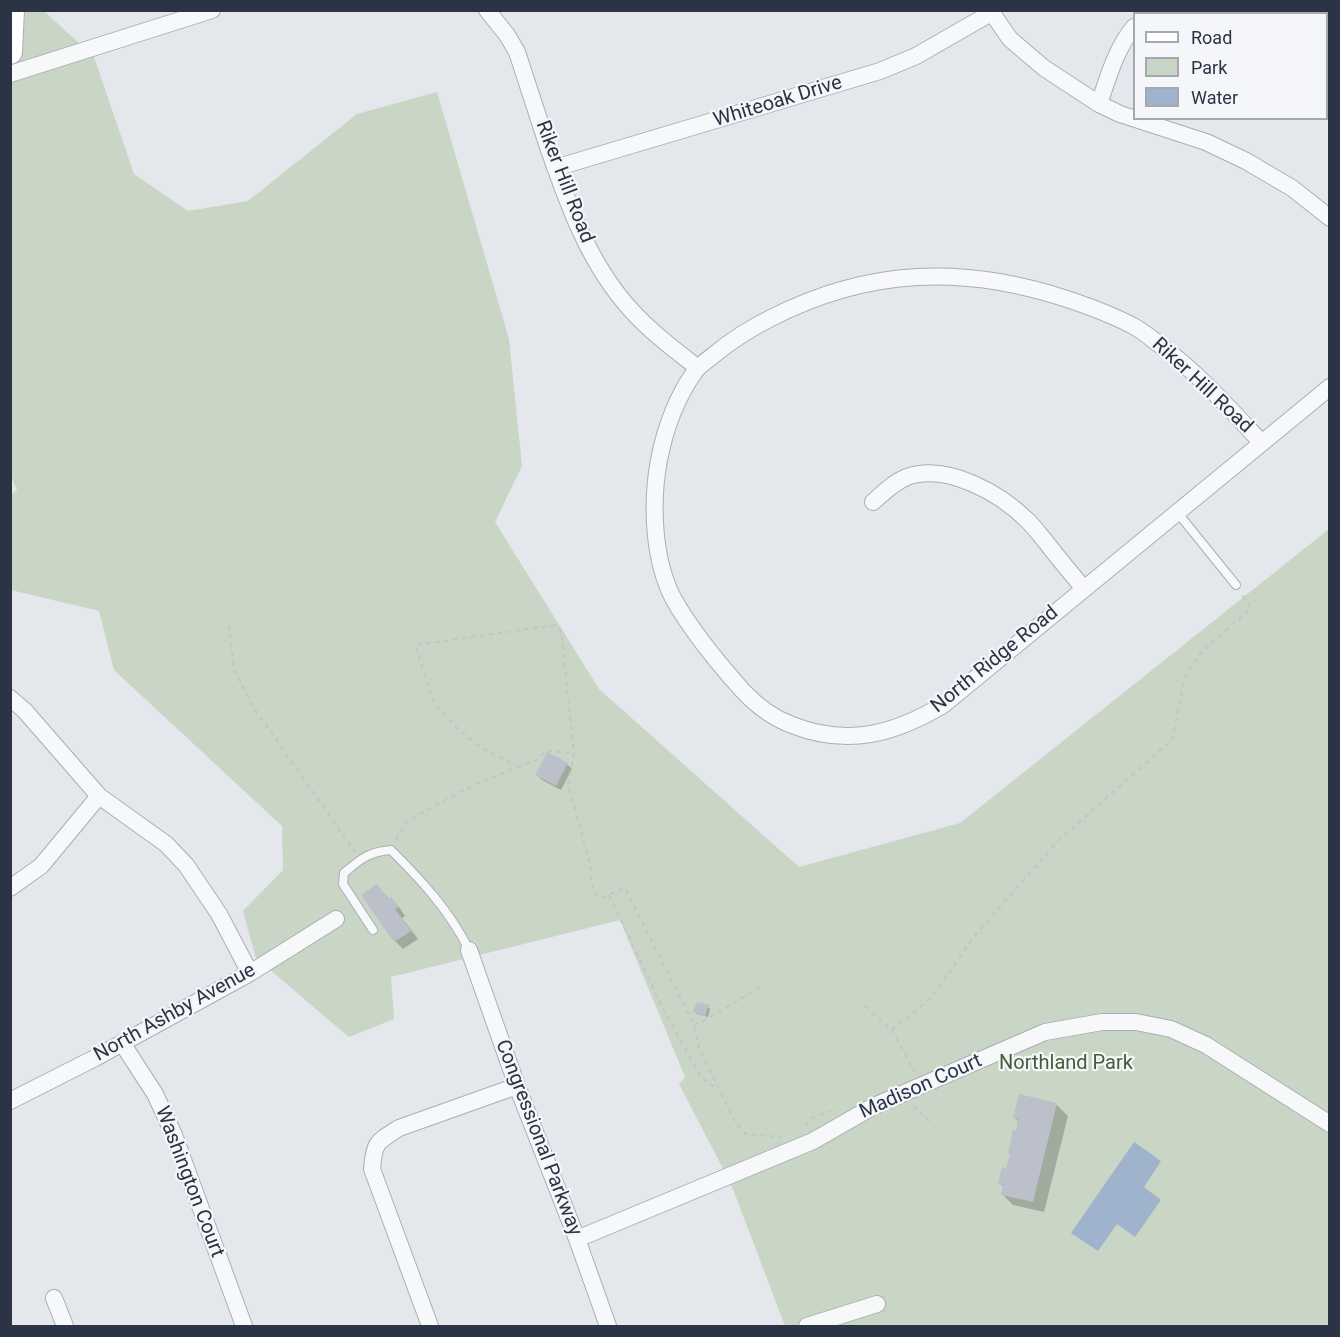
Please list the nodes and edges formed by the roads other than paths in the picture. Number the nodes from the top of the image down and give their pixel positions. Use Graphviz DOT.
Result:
graph roads {
  1 [pos="12,10"];
  2 [pos="212,10"];
  3 [pos="487,10"];
  4 [pos="990,12"];
  5 [pos="1133,28"];
  6 [pos="10,52"];
  7 [pos="10,74"];
  8 [pos="1099,104"];
  9 [pos="1133,118"];
  10 [pos="1138,120"];
  11 [pos="555,168"];
  12 [pos="1329,218"];
  13 [pos="698,368"];
  14 [pos="1329,387"];
  15 [pos="1261,442"];
  16 [pos="873,502"];
  17 [pos="1177,512"];
  18 [pos="1236,585"];
  19 [pos="1084,589"];
  20 [pos="10,698"];
  21 [pos="99,796"];
  22 [pos="10,888"];
  23 [pos="336,919"];
  24 [pos="373,930"];
  25 [pos="469,950"];
  26 [pos="250,973"];
  27 [pos="122,1043"];
  28 [pos="517,1086"];
  29 [pos="10,1101"];
  30 [pos="1329,1124"];
  31 [pos="577,1239"];
  32 [pos="54,1298"];
  33 [pos="877,1304"];
  34 [pos="65,1326"];
  35 [pos="244,1326"];
  36 [pos="430,1326"];
  37 [pos="608,1326"];
  38 [pos="807,1326"];
  1 -- 6 [label="street"];
  2 -- 7 [label="street"];
  3 -- 11 [label="street, Riker Hill Road"];
  4 -- 8 [label="street"];
  4 -- 11 [label="street, Whiteoak Drive"];
  5 -- 8 [label="street"];
  8 -- 9 [label="street"];
  10 -- 12 [label="street"];
  11 -- 13 [label="street, Riker Hill Road"];
  13 -- 15 [label="street, Riker Hill Road"];
  13 -- 19 [label="street, North Ridge Road"];
  14 -- 15 [label="street, North Ridge Road"];
  15 -- 17 [label="street, North Ridge Road"];
  16 -- 19 [label="street"];
  17 -- 18 [label="lane"];
  17 -- 19 [label="street, North Ridge Road"];
  20 -- 21 [label="street"];
  21 -- 22 [label="street"];
  21 -- 26 [label="street"];
  23 -- 26 [label="street, North Ashby Avenue"];
  24 -- 25 [label="lane"];
  25 -- 28 [label="street, Congressional Parkway"];
  26 -- 27 [label="street, North Ashby Avenue"];
  27 -- 29 [label="street, North Ashby Avenue"];
  27 -- 35 [label="street, Washington Court"];
  28 -- 31 [label="street, Congressional Parkway"];
  28 -- 36 [label="street"];
  30 -- 31 [label="street, Madison Court"];
  31 -- 37 [label="street, Congressional Parkway"];
  32 -- 34 [label="street"];
  33 -- 38 [label="street"];
}
